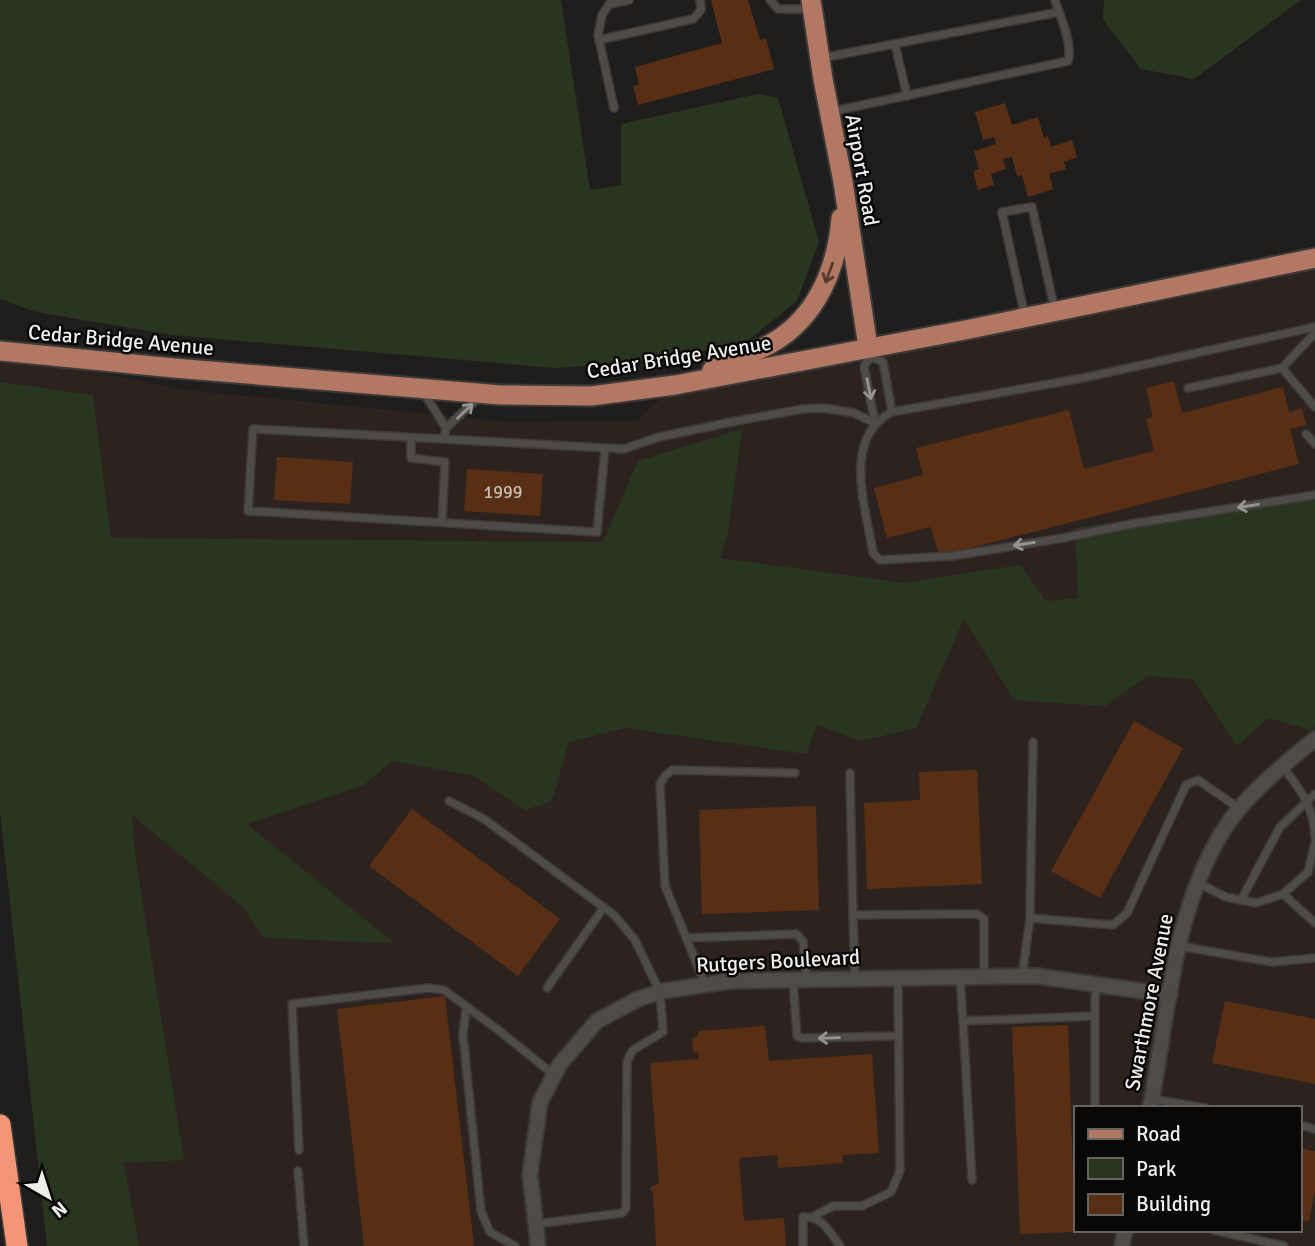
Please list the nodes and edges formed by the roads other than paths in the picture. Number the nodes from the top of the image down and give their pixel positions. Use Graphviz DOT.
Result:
graph roads {
  1 [pos="629,0"];
  2 [pos="700,0"];
  3 [pos="1055,0"];
  4 [pos="611,2"];
  5 [pos="772,3"];
  6 [pos="812,4"];
  7 [pos="1059,12"];
  8 [pos="599,40"];
  9 [pos="895,44"];
  10 [pos="820,58"];
  11 [pos="907,96"];
  12 [pos="614,108"];
  13 [pos="829,112"];
  14 [pos="843,182"];
  15 [pos="1315,258"];
  16 [pos="1055,312"];
  17 [pos="1025,318"];
  18 [pos="1315,327"];
  19 [pos="1315,332"];
  20 [pos="0,351"];
  21 [pos="869,352"];
  22 [pos="1282,368"];
  23 [pos="675,385"];
  24 [pos="421,388"];
  25 [pos="1188,388"];
  26 [pos="483,393"];
  27 [pos="1315,407"];
  28 [pos="892,412"];
  29 [pos="875,423"];
  30 [pos="446,428"];
  31 [pos="1306,434"];
  32 [pos="411,438"];
  33 [pos="444,439"];
  34 [pos="1315,444"];
  35 [pos="605,449"];
  36 [pos="1315,495"];
  37 [pos="442,522"];
  38 [pos="1315,739"];
  39 [pos="1033,742"];
  40 [pos="1283,767"];
  41 [pos="795,773"];
  42 [pos="850,773"];
  43 [pos="1315,794"];
  44 [pos="449,801"];
  45 [pos="1306,801"];
  46 [pos="1240,809"];
  47 [pos="1315,839"];
  48 [pos="1198,883"];
  49 [pos="1283,894"];
  50 [pos="1241,900"];
  51 [pos="604,907"];
  52 [pos="853,915"];
  53 [pos="1030,918"];
  54 [pos="1315,923"];
  55 [pos="686,938"];
  56 [pos="1178,946"];
  57 [pos="1315,958"];
  58 [pos="1022,976"];
  59 [pos="984,977"];
  60 [pos="855,978"];
  61 [pos="898,978"];
  62 [pos="960,978"];
  63 [pos="800,979"];
  64 [pos="1097,983"];
  65 [pos="705,984"];
  66 [pos="547,988"];
  67 [pos="660,992"];
  68 [pos="1170,995"];
  69 [pos="466,1008"];
  70 [pos="1095,1016"];
  71 [pos="963,1021"];
  72 [pos="897,1036"];
  73 [pos="554,1075"];
  74 [pos="1151,1103"];
  75 [pos="1095,1106"];
  76 [pos="1184,1106"];
  77 [pos="0,1125"];
  78 [pos="299,1150"];
  79 [pos="298,1171"];
  80 [pos="972,1180"];
  81 [pos="812,1216"];
  82 [pos="535,1224"];
  83 [pos="1222,1232"];
  84 [pos="17,1246"];
  85 [pos="304,1246"];
  86 [pos="515,1246"];
  87 [pos="538,1246"];
  88 [pos="803,1246"];
  89 [pos="840,1246"];
  90 [pos="1284,1246"];
  1 -- 4 [label="lane"];
  2 -- 8 [label="lane"];
  3 -- 7 [label="lane"];
  4 -- 8 [label="lane"];
  5 -- 6 [label="lane"];
  6 -- 10 [label="main road, Airport Road"];
  7 -- 9 [label="lane"];
  7 -- 11 [label="lane"];
  8 -- 12 [label="lane"];
  9 -- 10 [label="lane"];
  9 -- 11 [label="lane"];
  10 -- 13 [label="main road, Airport Road"];
  11 -- 13 [label="lane"];
  13 -- 14 [label="main road, Airport Road"];
  14 -- 21 [label="main road, Airport Road"];
  14 -- 23 [label="main road, one-way"];
  15 -- 16 [label="main road, Cedar Bridge Avenue"];
  16 -- 17 [label="main road, Cedar Bridge Avenue"];
  16 -- 17 [label="lane"];
  17 -- 21 [label="main road, Cedar Bridge Avenue"];
  18 -- 28 [label="lane"];
  19 -- 22 [label="lane"];
  20 -- 24 [label="main road, Cedar Bridge Avenue"];
  21 -- 23 [label="main road, Cedar Bridge Avenue"];
  21 -- 28 [label="lane"];
  21 -- 29 [label="lane, one-way"];
  22 -- 25 [label="lane"];
  22 -- 27 [label="lane"];
  23 -- 26 [label="main road, Cedar Bridge Avenue"];
  24 -- 26 [label="main road, Cedar Bridge Avenue"];
  24 -- 30 [label="lane"];
  30 -- 26 [label="lane, one-way"];
  28 -- 29 [label="lane"];
  29 -- 35 [label="lane"];
  36 -- 29 [label="lane, one-way"];
  30 -- 33 [label="lane"];
  31 -- 34 [label="lane"];
  32 -- 33 [label="lane"];
  32 -- 37 [label="lane"];
  32 -- 37 [label="lane"];
  33 -- 35 [label="lane"];
  35 -- 37 [label="lane"];
  38 -- 40 [label="street, Swarthmore Avenue"];
  39 -- 53 [label="lane"];
  40 -- 45 [label="lane"];
  40 -- 46 [label="street, Swarthmore Avenue"];
  41 -- 55 [label="lane"];
  42 -- 52 [label="lane"];
  43 -- 45 [label="lane"];
  44 -- 51 [label="lane"];
  45 -- 47 [label="lane"];
  45 -- 50 [label="lane"];
  46 -- 48 [label="street, Swarthmore Avenue"];
  46 -- 53 [label="lane"];
  47 -- 49 [label="lane"];
  48 -- 50 [label="lane"];
  48 -- 56 [label="street, Swarthmore Avenue"];
  49 -- 50 [label="lane"];
  49 -- 54 [label="lane"];
  51 -- 66 [label="lane"];
  51 -- 67 [label="lane"];
  52 -- 59 [label="lane"];
  52 -- 60 [label="lane"];
  53 -- 58 [label="lane"];
  55 -- 63 [label="lane"];
  55 -- 65 [label="lane"];
  56 -- 57 [label="lane"];
  56 -- 68 [label="street, Swarthmore Avenue"];
  58 -- 59 [label="street, Rutgers Boulevard"];
  58 -- 64 [label="street, Rutgers Boulevard"];
  59 -- 62 [label="street, Rutgers Boulevard"];
  60 -- 61 [label="street, Rutgers Boulevard"];
  60 -- 63 [label="street, Rutgers Boulevard"];
  61 -- 62 [label="street, Rutgers Boulevard"];
  61 -- 72 [label="lane"];
  62 -- 71 [label="lane"];
  63 -- 65 [label="street, Rutgers Boulevard"];
  72 -- 63 [label="lane, one-way"];
  64 -- 68 [label="street, Rutgers Boulevard"];
  64 -- 70 [label="lane"];
  65 -- 67 [label="street, Rutgers Boulevard"];
  67 -- 73 [label="street, Rutgers Boulevard"];
  67 -- 82 [label="lane"];
  68 -- 74 [label="street, Swarthmore Avenue"];
  69 -- 73 [label="lane"];
  69 -- 78 [label="lane"];
  69 -- 86 [label="lane"];
  70 -- 71 [label="lane"];
  70 -- 75 [label="lane"];
  71 -- 80 [label="lane"];
  72 -- 81 [label="lane"];
  73 -- 82 [label="street, Rutgers Boulevard"];
  74 -- 76 [label="lane"];
  77 -- 84 [label="highway"];
  79 -- 85 [label="lane"];
  81 -- 88 [label="lane"];
  81 -- 89 [label="lane"];
  82 -- 87 [label="street, Rutgers Boulevard"];
  83 -- 90 [label="lane"];
}
